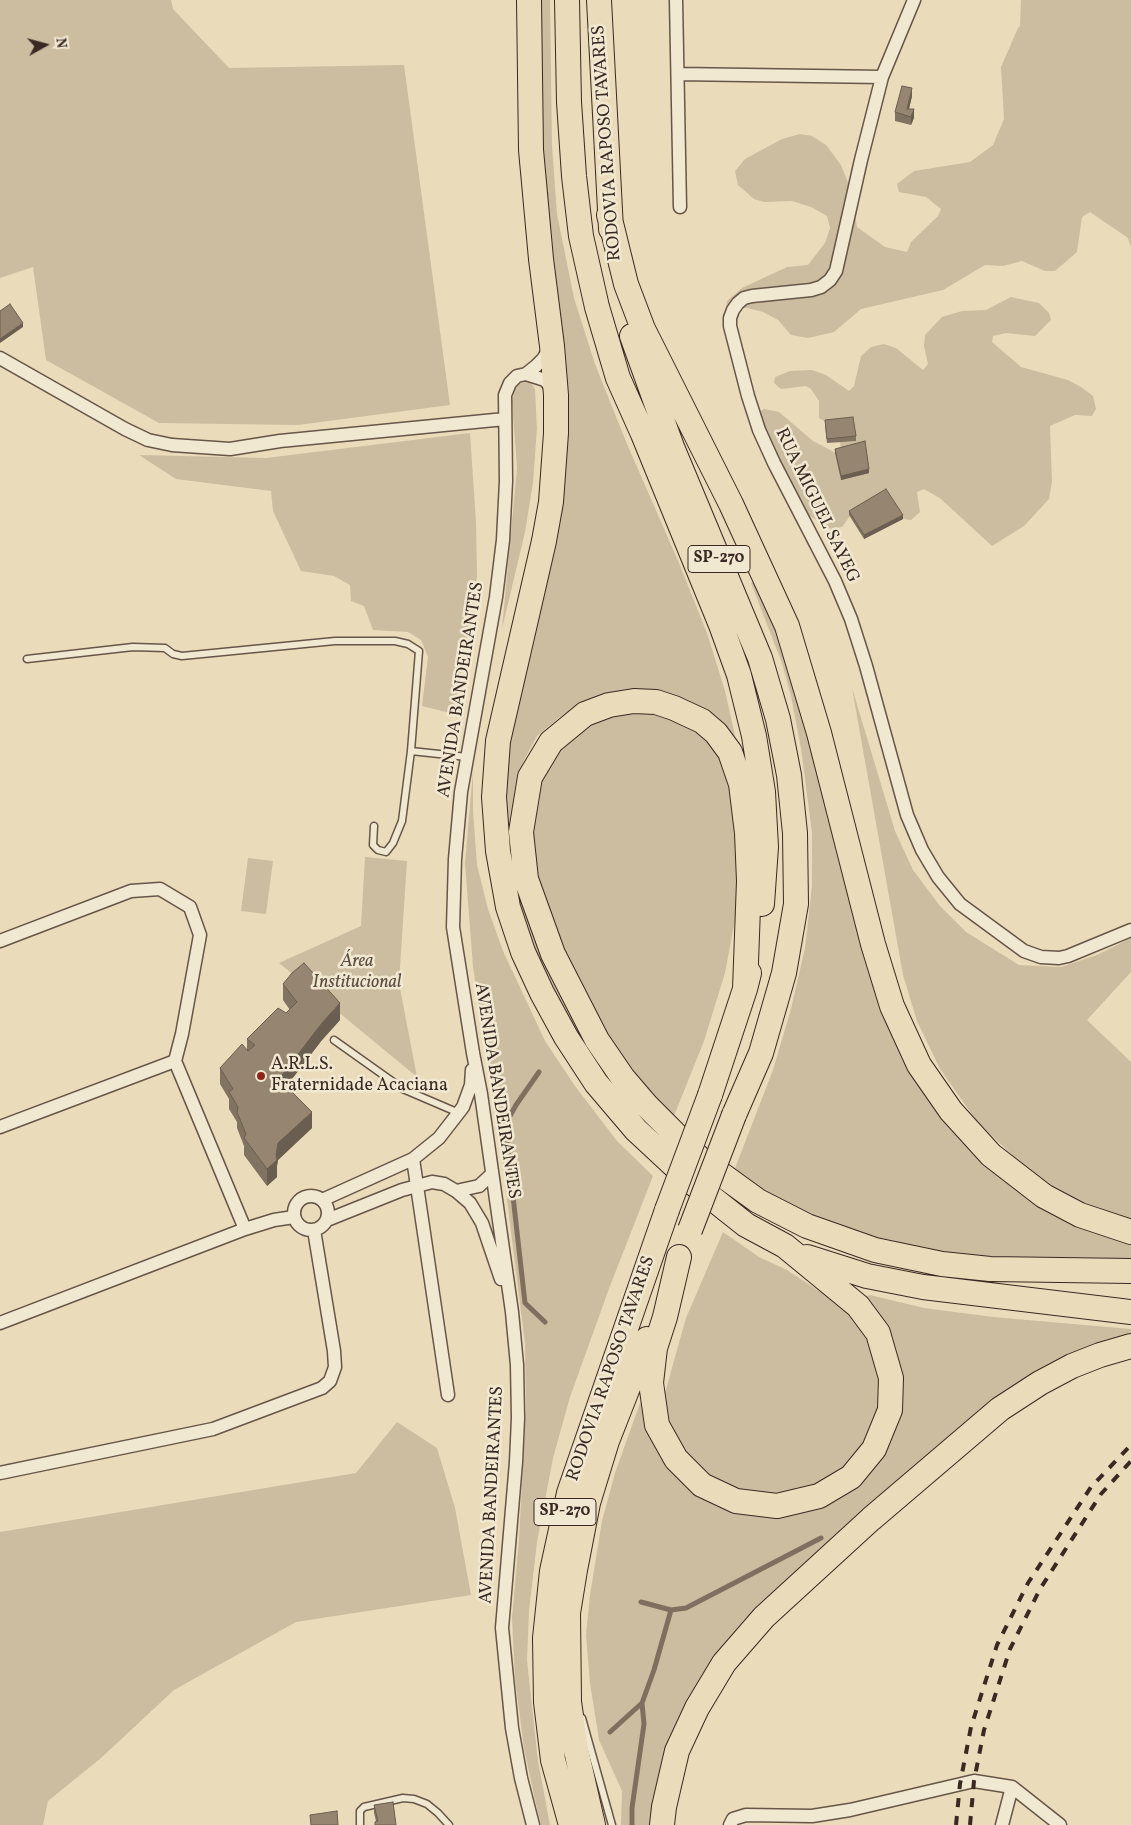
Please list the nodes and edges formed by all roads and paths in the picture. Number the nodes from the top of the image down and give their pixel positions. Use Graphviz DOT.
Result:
graph roads {
  1 [pos="528,0"];
  2 [pos="567,0"];
  3 [pos="599,0"];
  4 [pos="676,0"];
  5 [pos="914,0"];
  6 [pos="678,74"];
  7 [pos="882,77"];
  8 [pos="680,206"];
  9 [pos="609,215"];
  10 [pos="552,346"];
  11 [pos="0,358"];
  12 [pos="526,374"];
  13 [pos="556,395"];
  14 [pos="505,420"];
  15 [pos="27,660"];
  16 [pos="411,751"];
  17 [pos="467,757"];
  18 [pos="374,826"];
  19 [pos="1131,930"];
  20 [pos="0,941"];
  21 [pos="745,989"];
  22 [pos="334,1040"];
  23 [pos="473,1052"];
  24 [pos="175,1061"];
  25 [pos="459,1113"];
  26 [pos="0,1127"];
  27 [pos="413,1159"];
  28 [pos="492,1174"];
  29 [pos="416,1186"];
  30 [pos="456,1191"];
  31 [pos="322,1200"];
  32 [pos="294,1217"];
  33 [pos="327,1220"];
  34 [pos="245,1229"];
  35 [pos="314,1230"];
  36 [pos="1131,1232"];
  37 [pos="795,1254"];
  38 [pos="678,1257"];
  39 [pos="1131,1271"];
  40 [pos="512,1312"];
  41 [pos="1131,1312"];
  42 [pos="0,1323"];
  43 [pos="1131,1346"];
  44 [pos="448,1395"];
  45 [pos="0,1472"];
  46 [pos="568,1613"];
  47 [pos="576,1680"];
  48 [pos="580,1709"];
  49 [pos="553,1760"];
  50 [pos="1012,1787"];
  51 [pos="360,1825"];
  52 [pos="449,1825"];
  53 [pos="533,1825"];
  54 [pos="565,1825"];
  55 [pos="571,1825"];
  56 [pos="593,1825"];
  57 [pos="612,1825"];
  58 [pos="662,1825"];
  59 [pos="730,1825"];
  60 [pos="1002,1825"];
  61 [pos="1060,1825"];
  1 -- 10 [label="highway"];
  2 -- 21 [label="highway, RODOVIA RAPOSO TAVARES / SP-270"];
  3 -- 9 [label="highway, RODOVIA RAPOSO TAVARES / SP-270"];
  4 -- 6 [label="street"];
  5 -- 7 [label="street, RUA MIGUEL SAYEG"];
  6 -- 7 [label="street"];
  6 -- 8 [label="street"];
  7 -- 19 [label="street, RUA MIGUEL SAYEG"];
  9 -- 36 [label="highway"];
  9 -- 38 [label="highway, RODOVIA RAPOSO TAVARES / SP-270, bridge"];
  10 -- 12 [label="street, AVENIDA BANDEIRANTES"];
  10 -- 13 [label="highway"];
  11 -- 14 [label="street"];
  12 -- 13 [label="street"];
  12 -- 14 [label="street, AVENIDA BANDEIRANTES"];
  13 -- 37 [label="highway"];
  14 -- 17 [label="street, AVENIDA BANDEIRANTES"];
  15 -- 16 [label="lane"];
  16 -- 17 [label="lane"];
  16 -- 18 [label="lane"];
  17 -- 23 [label="street, AVENIDA BANDEIRANTES"];
  20 -- 24 [label="street"];
  21 -- 39 [label="highway"];
  21 -- 49 [label="highway, RODOVIA RAPOSO TAVARES / SP-270, bridge"];
  22 -- 25 [label="lane"];
  23 -- 25 [label="street"];
  23 -- 28 [label="street, AVENIDA BANDEIRANTES"];
  24 -- 26 [label="street"];
  24 -- 34 [label="street"];
  25 -- 27 [label="street"];
  27 -- 29 [label="street"];
  27 -- 31 [label="street"];
  28 -- 30 [label="street"];
  28 -- 40 [label="street, AVENIDA BANDEIRANTES"];
  29 -- 30 [label="street"];
  29 -- 33 [label="street"];
  29 -- 44 [label="street"];
  30 -- 40 [label="street"];
  31 -- 32 [label="street"];
  31 -- 33 [label="street"];
  32 -- 34 [label="street"];
  32 -- 35 [label="street"];
  33 -- 35 [label="street"];
  34 -- 42 [label="street"];
  35 -- 45 [label="street"];
  37 -- 38 [label="highway"];
  37 -- 41 [label="highway"];
  38 -- 46 [label="highway, RODOVIA RAPOSO TAVARES / SP-270"];
  40 -- 53 [label="street, AVENIDA BANDEIRANTES"];
  43 -- 58 [label="highway"];
  46 -- 47 [label="lane"];
  46 -- 56 [label="highway, RODOVIA RAPOSO TAVARES / SP-270"];
  48 -- 57 [label="lane"];
  49 -- 54 [label="street"];
  49 -- 55 [label="highway, RODOVIA RAPOSO TAVARES / SP-270"];
  50 -- 59 [label="street"];
  50 -- 60 [label="street"];
  50 -- 61 [label="street"];
  51 -- 52 [label="lane"];
}
